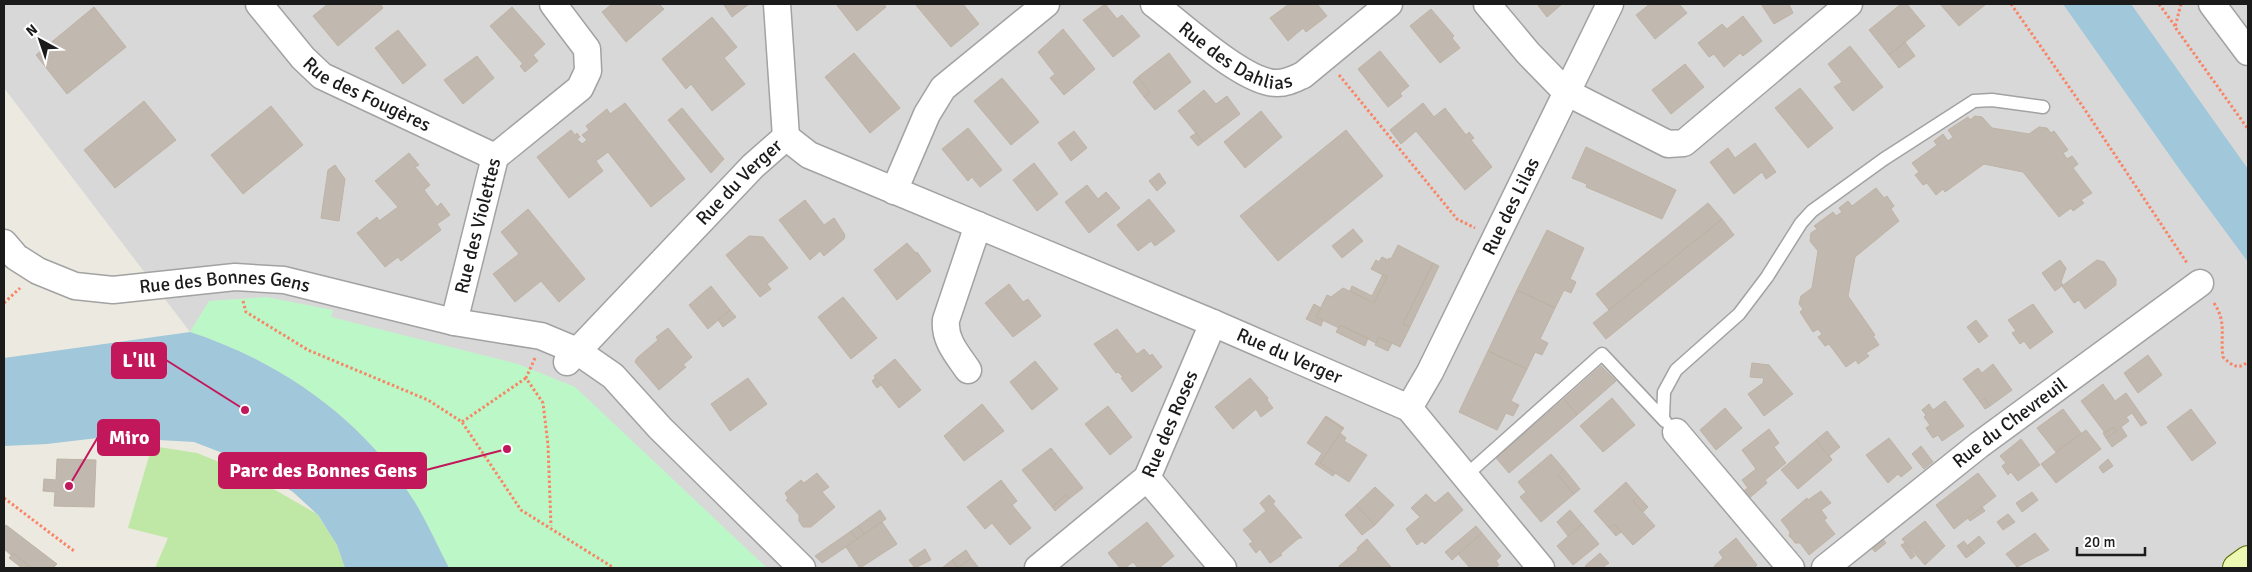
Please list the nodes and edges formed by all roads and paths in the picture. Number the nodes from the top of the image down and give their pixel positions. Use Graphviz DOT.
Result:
graph roads {
  1 [pos="260,4"];
  2 [pos="553,4"];
  3 [pos="777,4"];
  4 [pos="1046,4"];
  5 [pos="1154,4"];
  6 [pos="1389,4"];
  7 [pos="1487,4"];
  8 [pos="1610,4"];
  9 [pos="1849,4"];
  10 [pos="2011,4"];
  11 [pos="2159,4"];
  12 [pos="2181,4"];
  13 [pos="2212,4"];
  14 [pos="2175,27"];
  15 [pos="2248,52"];
  16 [pos="1324,58"];
  17 [pos="1566,92"];
  18 [pos="2043,106"];
  19 [pos="2248,129"];
  20 [pos="786,137"];
  21 [pos="496,157"];
  22 [pos="894,191"];
  23 [pos="978,225"];
  24 [pos="1495,238"];
  25 [pos="4,243"];
  26 [pos="235,277"];
  27 [pos="2200,283"];
  28 [pos="454,322"];
  29 [pos="1213,323"];
  30 [pos="537,352"];
  31 [pos="572,356"];
  32 [pos="2248,361"];
  33 [pos="968,370"];
  34 [pos="526,378"];
  35 [pos="1409,408"];
  36 [pos="462,422"];
  37 [pos="1669,425"];
  38 [pos="1464,477"];
  39 [pos="1147,478"];
  40 [pos="4,498"];
  41 [pos="551,527"];
  42 [pos="74,551"];
  43 [pos="2248,560"];
  44 [pos="614,568"];
  45 [pos="802,568"];
  46 [pos="1038,568"];
  47 [pos="1223,568"];
  48 [pos="1541,568"];
  49 [pos="1791,568"];
  50 [pos="1825,568"];
  51 [pos="2237,568"];
  1 -- 21 [label="street, Rue des Fougères"];
  2 -- 21 [label="street, Rue des Violettes"];
  3 -- 20 [label="street"];
  4 -- 22 [label="street"];
  5 -- 16 [label="street, Rue des Dahlias"];
  6 -- 16 [label="street, Rue des Dahlias"];
  7 -- 17 [label="street"];
  8 -- 17 [label="street, Rue des Lilas"];
  9 -- 17 [label="street"];
  10 -- 27 [label="path"];
  11 -- 14 [label="path"];
  12 -- 14 [label="path"];
  13 -- 15 [label="street"];
  14 -- 19 [label="path"];
  16 -- 24 [label="path"];
  17 -- 24 [label="street, Rue des Lilas"];
  18 -- 37 [label="lane"];
  20 -- 22 [label="street, Rue du Verger"];
  20 -- 31 [label="street, Rue du Verger"];
  21 -- 28 [label="street, Rue des Violettes"];
  22 -- 23 [label="street, Rue du Verger"];
  23 -- 29 [label="street, Rue du Verger"];
  23 -- 33 [label="street"];
  24 -- 35 [label="street, Rue des Lilas"];
  25 -- 26 [label="street, Rue des Bonnes Gens"];
  26 -- 28 [label="street, Rue des Bonnes Gens"];
  26 -- 36 [label="path"];
  27 -- 32 [label="path"];
  27 -- 50 [label="street, Rue du Chevreuil"];
  28 -- 30 [label="street, Rue des Bonnes Gens"];
  28 -- 31 [label="street, Rue des Bonnes Gens"];
  29 -- 35 [label="street, Rue du Verger"];
  29 -- 39 [label="street, Rue des Roses"];
  30 -- 31 [label="street, Rue des Bonnes Gens"];
  30 -- 34 [label="path"];
  31 -- 45 [label="street, Rue des Bonnes Gens"];
  34 -- 36 [label="path"];
  34 -- 41 [label="path"];
  35 -- 38 [label="street, Rue du Verger"];
  36 -- 41 [label="path"];
  37 -- 38 [label="lane"];
  37 -- 49 [label="street"];
  38 -- 48 [label="street, Rue du Verger"];
  39 -- 46 [label="street, Rue des Roses"];
  39 -- 47 [label="street"];
  40 -- 42 [label="path"];
  41 -- 44 [label="path"];
  43 -- 51 [label="main road"];
}
